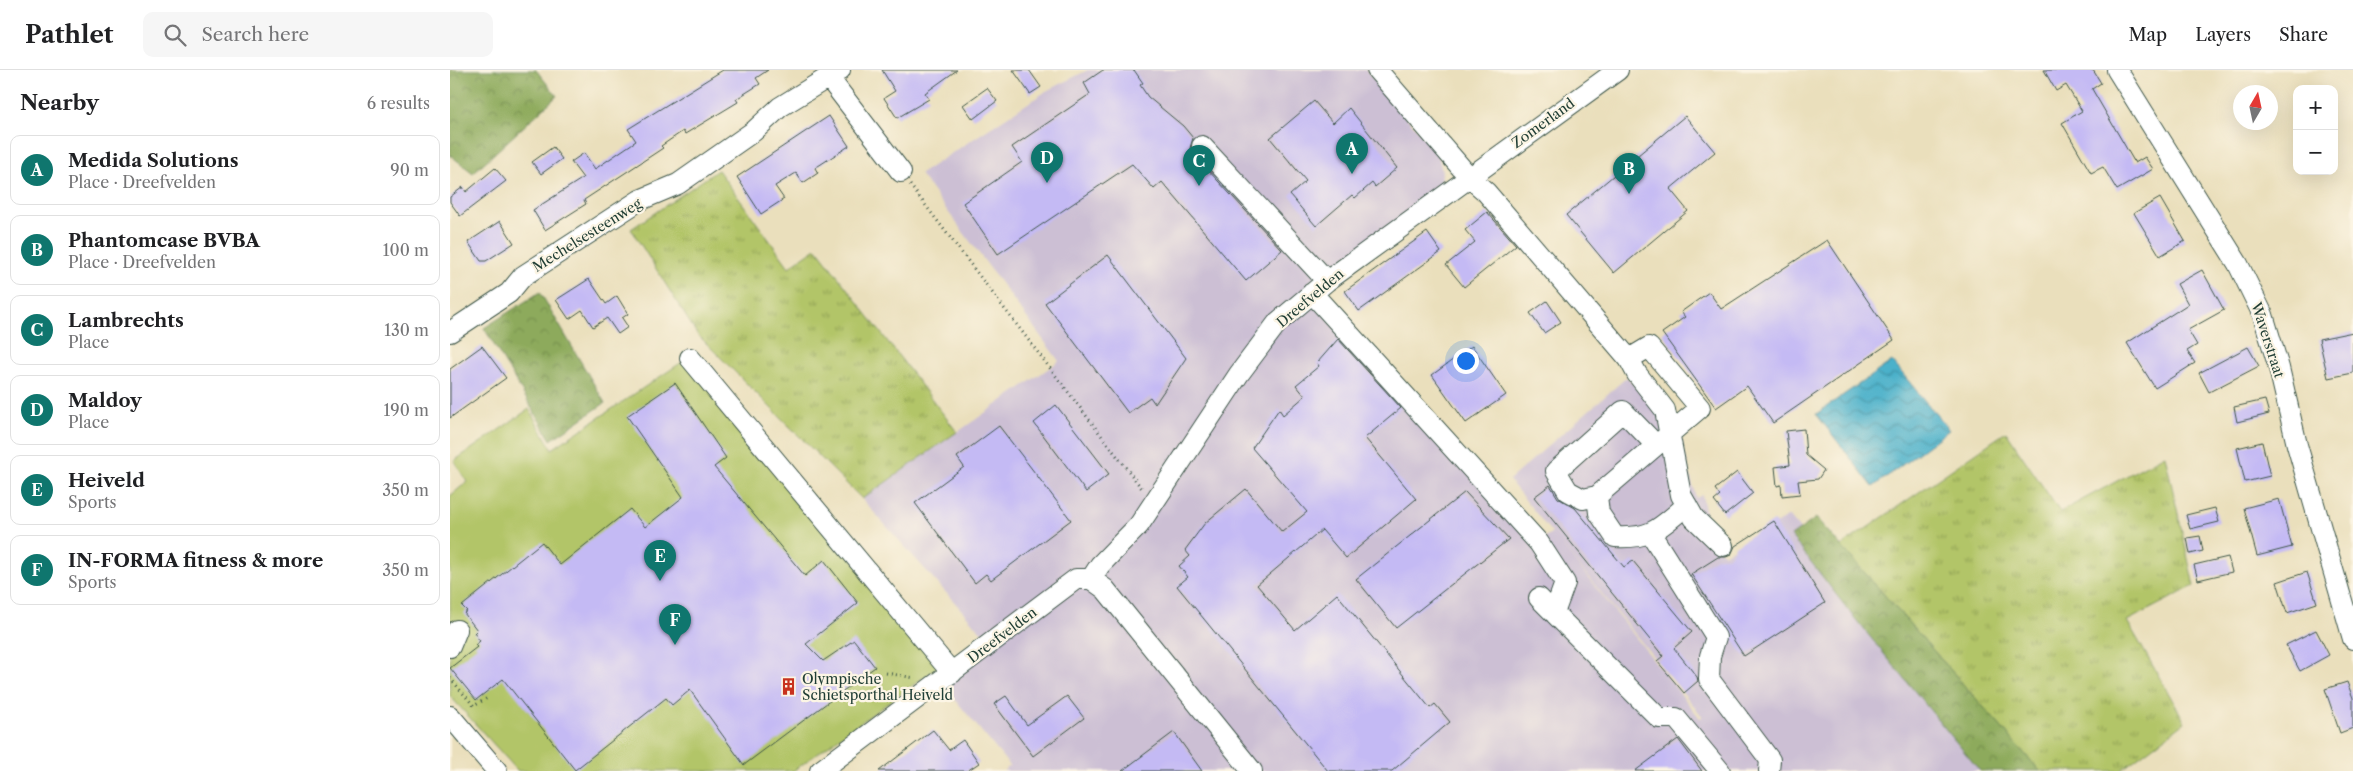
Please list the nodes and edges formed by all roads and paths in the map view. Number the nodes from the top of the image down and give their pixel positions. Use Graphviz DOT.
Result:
graph roads {
  1 [pos="1377,70"];
  2 [pos="1618,70"];
  3 [pos="2117,70"];
  4 [pos="835,74"];
  5 [pos="1202,146"];
  6 [pos="901,172"];
  7 [pos="1470,178"];
  8 [pos="1320,287"];
  9 [pos="450,332"];
  10 [pos="690,358"];
  11 [pos="1629,359"];
  12 [pos="1662,439"];
  13 [pos="1597,496"];
  14 [pos="1154,504"];
  15 [pos="1687,505"];
  16 [pos="1651,534"];
  17 [pos="1723,546"];
  18 [pos="1091,579"];
  19 [pos="1539,598"];
  20 [pos="1554,613"];
  21 [pos="2353,639"];
  22 [pos="952,673"];
  23 [pos="450,678"];
  24 [pos="489,697"];
  25 [pos="450,716"];
  26 [pos="496,771"];
  27 [pos="820,771"];
  28 [pos="1252,771"];
  29 [pos="1720,771"];
  30 [pos="1768,771"];
  1 -- 7 [label="street"];
  2 -- 7 [label="street, Zomerland"];
  3 -- 21 [label="street, Waverstraat"];
  4 -- 6 [label="street, Mechelsesteenweg"];
  4 -- 9 [label="street, Mechelsesteenweg"];
  5 -- 8 [label="street"];
  6 -- 14 [label="path"];
  7 -- 8 [label="street, Dreefvelden"];
  7 -- 11 [label="street"];
  8 -- 14 [label="street, Dreefvelden"];
  8 -- 20 [label="street"];
  10 -- 22 [label="street"];
  11 -- 12 [label="street"];
  11 -- 12 [label="street"];
  12 -- 13 [label="street"];
  12 -- 13 [label="street"];
  12 -- 15 [label="street"];
  13 -- 16 [label="street"];
  14 -- 18 [label="street, Dreefvelden"];
  15 -- 16 [label="street"];
  15 -- 17 [label="street"];
  16 -- 30 [label="street"];
  18 -- 22 [label="street, Dreefvelden"];
  18 -- 28 [label="street"];
  19 -- 20 [label="street"];
  20 -- 29 [label="street"];
  22 -- 27 [label="street, Dreefvelden"];
  23 -- 24 [label="path"];
  25 -- 26 [label="street"];
}
